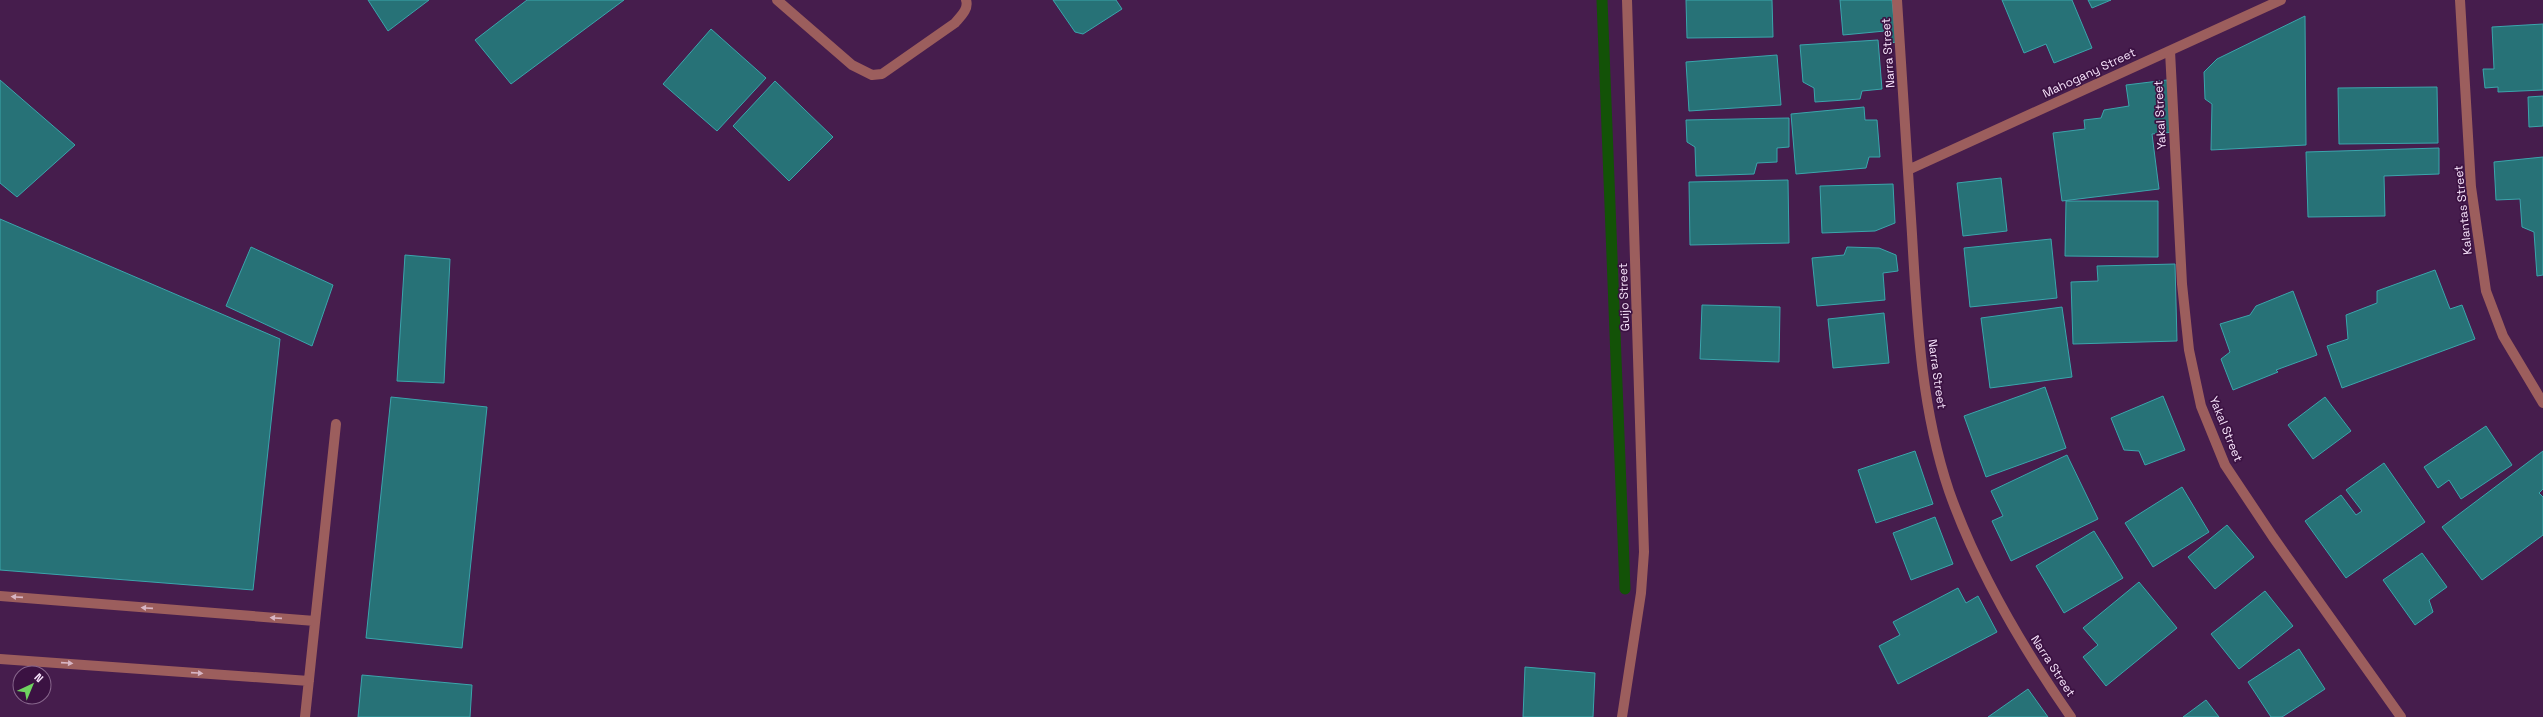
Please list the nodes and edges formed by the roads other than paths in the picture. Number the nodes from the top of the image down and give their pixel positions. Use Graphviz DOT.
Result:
graph roads {
  1 [pos="777,0"];
  2 [pos="966,0"];
  3 [pos="1627,0"];
  4 [pos="1897,0"];
  5 [pos="2281,0"];
  6 [pos="2460,0"];
  7 [pos="2170,51"];
  8 [pos="1908,170"];
  9 [pos="2543,403"];
  10 [pos="336,424"];
  11 [pos="0,596"];
  12 [pos="315,621"];
  13 [pos="0,659"];
  14 [pos="309,681"];
  15 [pos="306,717"];
  16 [pos="1622,717"];
  17 [pos="2071,717"];
  18 [pos="2401,717"];
  1 -- 2 [label="street"];
  3 -- 16 [label="street, Guijo Street"];
  4 -- 8 [label="street, Narra Street"];
  5 -- 7 [label="street, Mahogany Street"];
  6 -- 9 [label="street, Kalantas Street"];
  7 -- 8 [label="street, Mahogany Street"];
  7 -- 18 [label="street, Yakal Street"];
  8 -- 17 [label="street, Narra Street"];
  10 -- 12 [label="street"];
  12 -- 11 [label="street, one-way"];
  12 -- 14 [label="street"];
  13 -- 14 [label="street, one-way"];
  14 -- 15 [label="street"];
}
